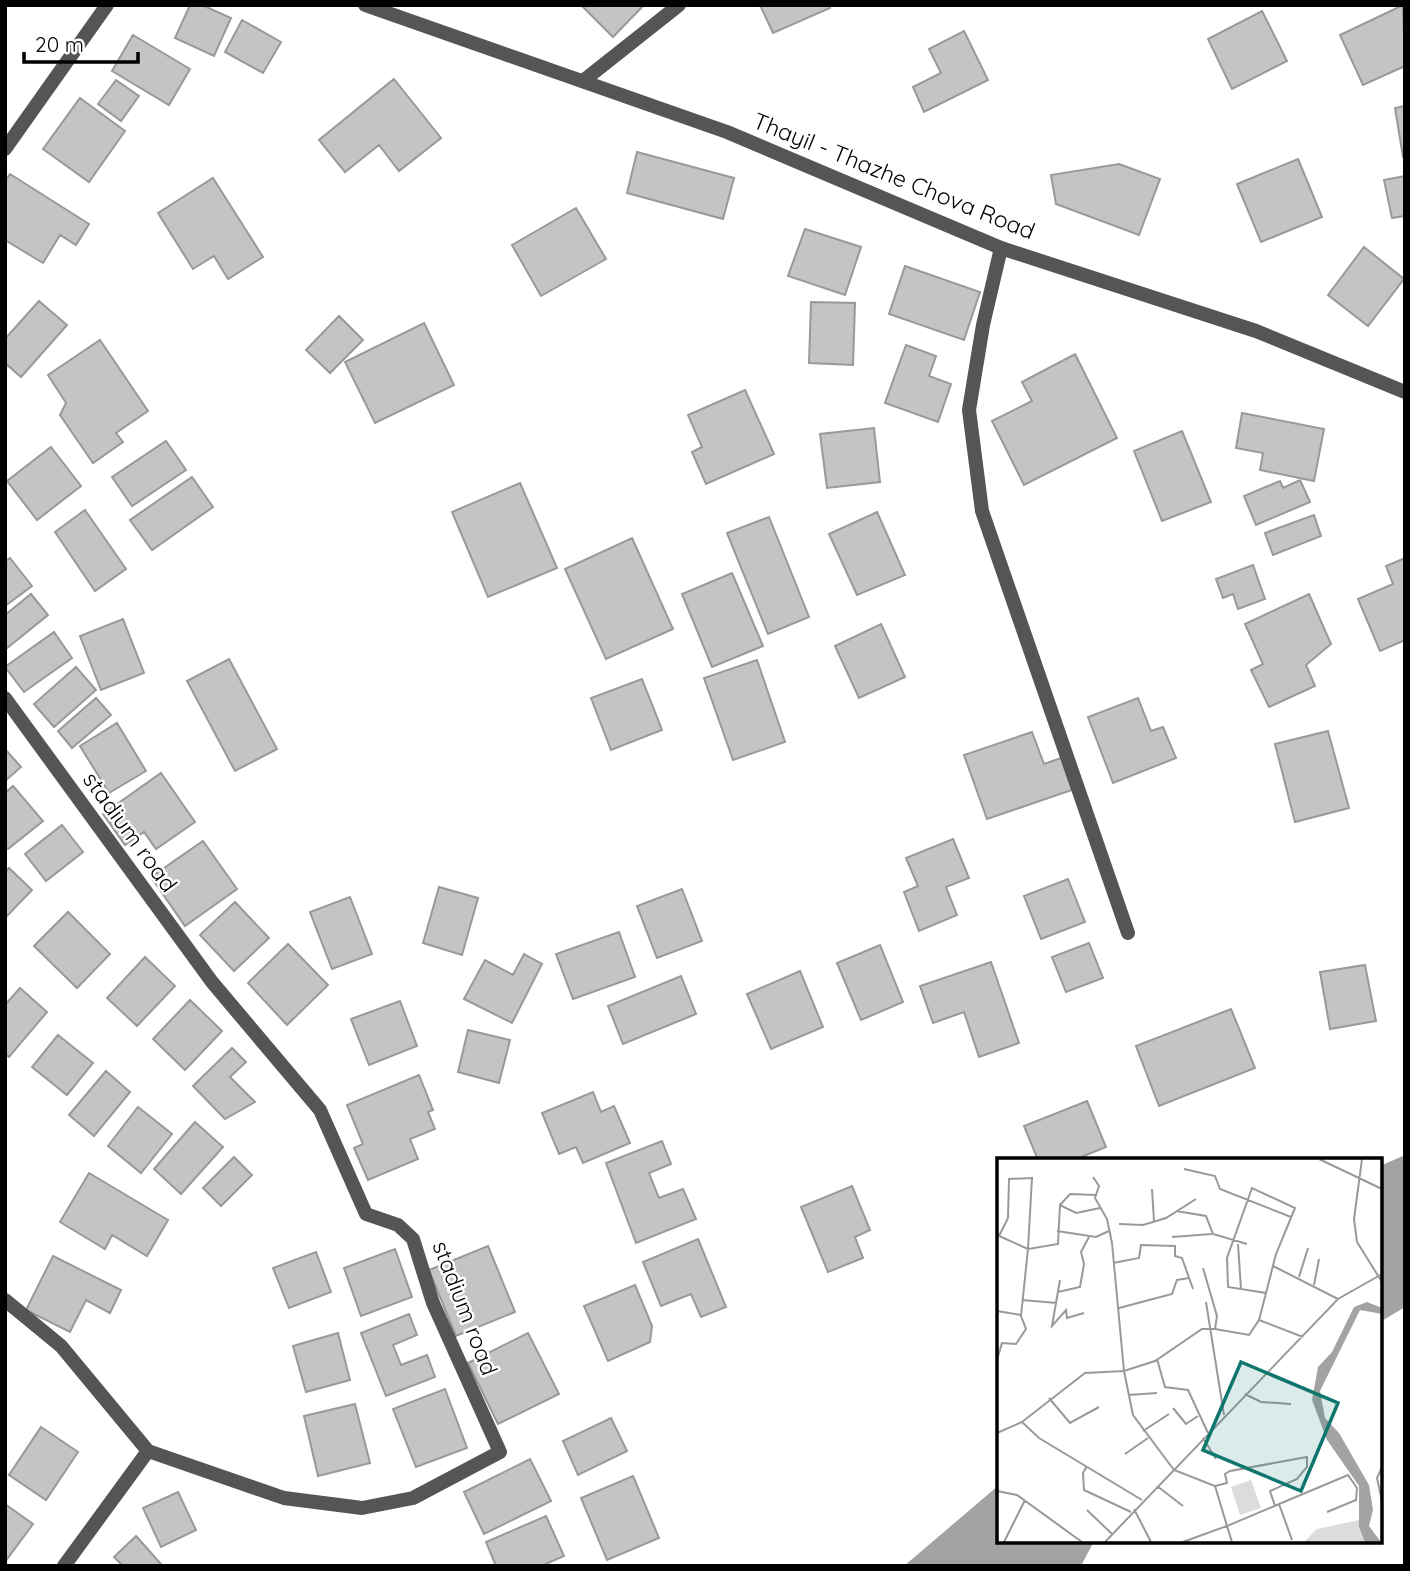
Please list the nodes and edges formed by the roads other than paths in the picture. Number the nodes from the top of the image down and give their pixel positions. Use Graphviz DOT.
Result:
graph roads {
  1 [pos="107,5"];
  2 [pos="365,5"];
  3 [pos="679,5"];
  4 [pos="583,81"];
  5 [pos="5,149"];
  6 [pos="1001,248"];
  7 [pos="1405,392"];
  8 [pos="5,698"];
  9 [pos="1128,933"];
  10 [pos="5,1300"];
  11 [pos="148,1451"];
  12 [pos="64,1566"];
  1 -- 5 [label="street"];
  2 -- 4 [label="street, Thayil - Thazhe Chova Road"];
  3 -- 4 [label="street"];
  4 -- 6 [label="street, Thayil - Thazhe Chova Road"];
  6 -- 7 [label="street, Thayil - Thazhe Chova Road"];
  6 -- 9 [label="street"];
  8 -- 11 [label="street, stadium road"];
  10 -- 11 [label="street"];
  11 -- 12 [label="street"];
}
